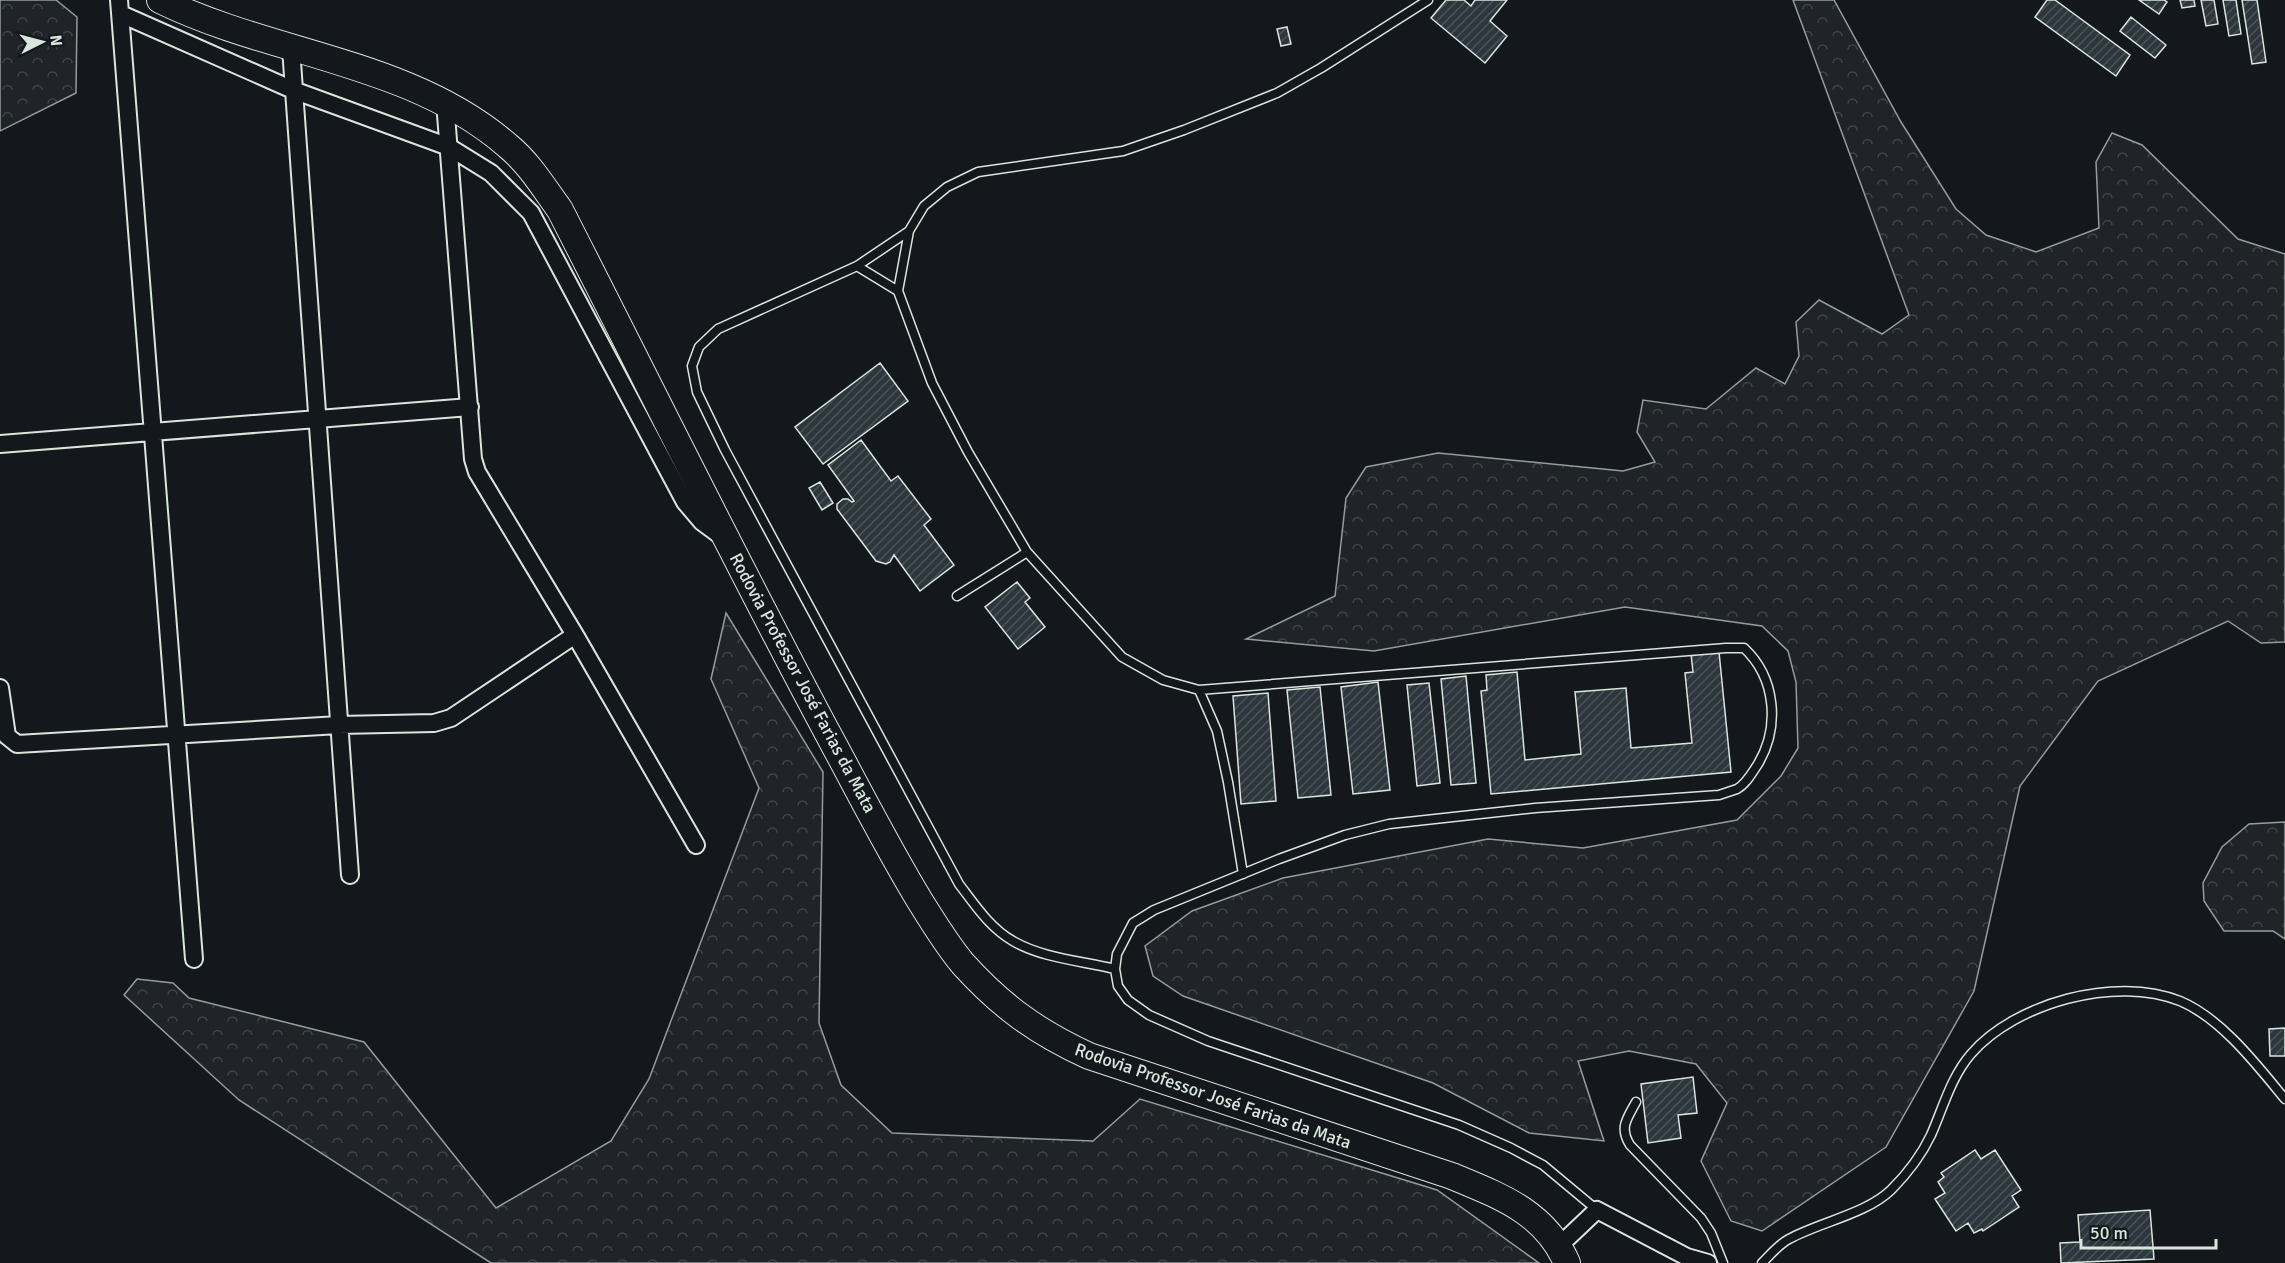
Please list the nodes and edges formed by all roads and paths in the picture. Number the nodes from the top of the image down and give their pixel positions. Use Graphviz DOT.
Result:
graph roads {
  1 [pos="160,0"];
  2 [pos="1428,0"];
  3 [pos="120,7"];
  4 [pos="291,48"];
  5 [pos="293,90"];
  6 [pos="445,102"];
  7 [pos="449,147"];
  8 [pos="909,231"];
  9 [pos="857,266"];
  10 [pos="898,291"];
  11 [pos="470,407"];
  12 [pos="317,419"];
  13 [pos="153,432"];
  14 [pos="0,444"];
  15 [pos="729,542"];
  16 [pos="1027,552"];
  17 [pos="957,596"];
  18 [pos="575,635"];
  19 [pos="0,688"];
  20 [pos="1199,690"];
  21 [pos="339,725"];
  22 [pos="177,736"];
  23 [pos="696,845"];
  24 [pos="1243,874"];
  25 [pos="350,875"];
  26 [pos="194,958"];
  27 [pos="1115,969"];
  28 [pos="2285,1099"];
  29 [pos="1636,1102"];
  30 [pos="1597,1210"];
  31 [pos="1563,1255"];
  32 [pos="1708,1263"];
  33 [pos="1723,1263"];
  34 [pos="1762,1263"];
  1 -- 4 [label="main road, Rodovia Professor José Farias da Mata"];
  2 -- 8 [label="lane"];
  3 -- 5 [label="street"];
  3 -- 13 [label="street"];
  4 -- 5 [label="street"];
  4 -- 6 [label="main road, Rodovia Professor José Farias da Mata"];
  5 -- 7 [label="street"];
  5 -- 12 [label="street"];
  6 -- 7 [label="street"];
  6 -- 15 [label="main road, Rodovia Professor José Farias da Mata"];
  7 -- 11 [label="street"];
  7 -- 15 [label="street"];
  8 -- 9 [label="lane"];
  8 -- 10 [label="lane"];
  9 -- 10 [label="lane"];
  9 -- 27 [label="lane"];
  10 -- 16 [label="lane"];
  11 -- 12 [label="street"];
  11 -- 18 [label="street"];
  12 -- 13 [label="street"];
  12 -- 21 [label="street"];
  13 -- 14 [label="street"];
  13 -- 22 [label="street"];
  15 -- 31 [label="main road, Rodovia Professor José Farias da Mata"];
  16 -- 17 [label="lane"];
  16 -- 20 [label="lane"];
  18 -- 21 [label="street"];
  18 -- 23 [label="street"];
  19 -- 22 [label="street"];
  20 -- 24 [label="lane"];
  20 -- 24 [label="lane"];
  21 -- 22 [label="street"];
  21 -- 25 [label="street"];
  22 -- 26 [label="street"];
  24 -- 27 [label="lane"];
  27 -- 30 [label="lane"];
  28 -- 34 [label="lane"];
  29 -- 33 [label="lane"];
  30 -- 31 [label="street"];
  30 -- 32 [label="street"];
}
